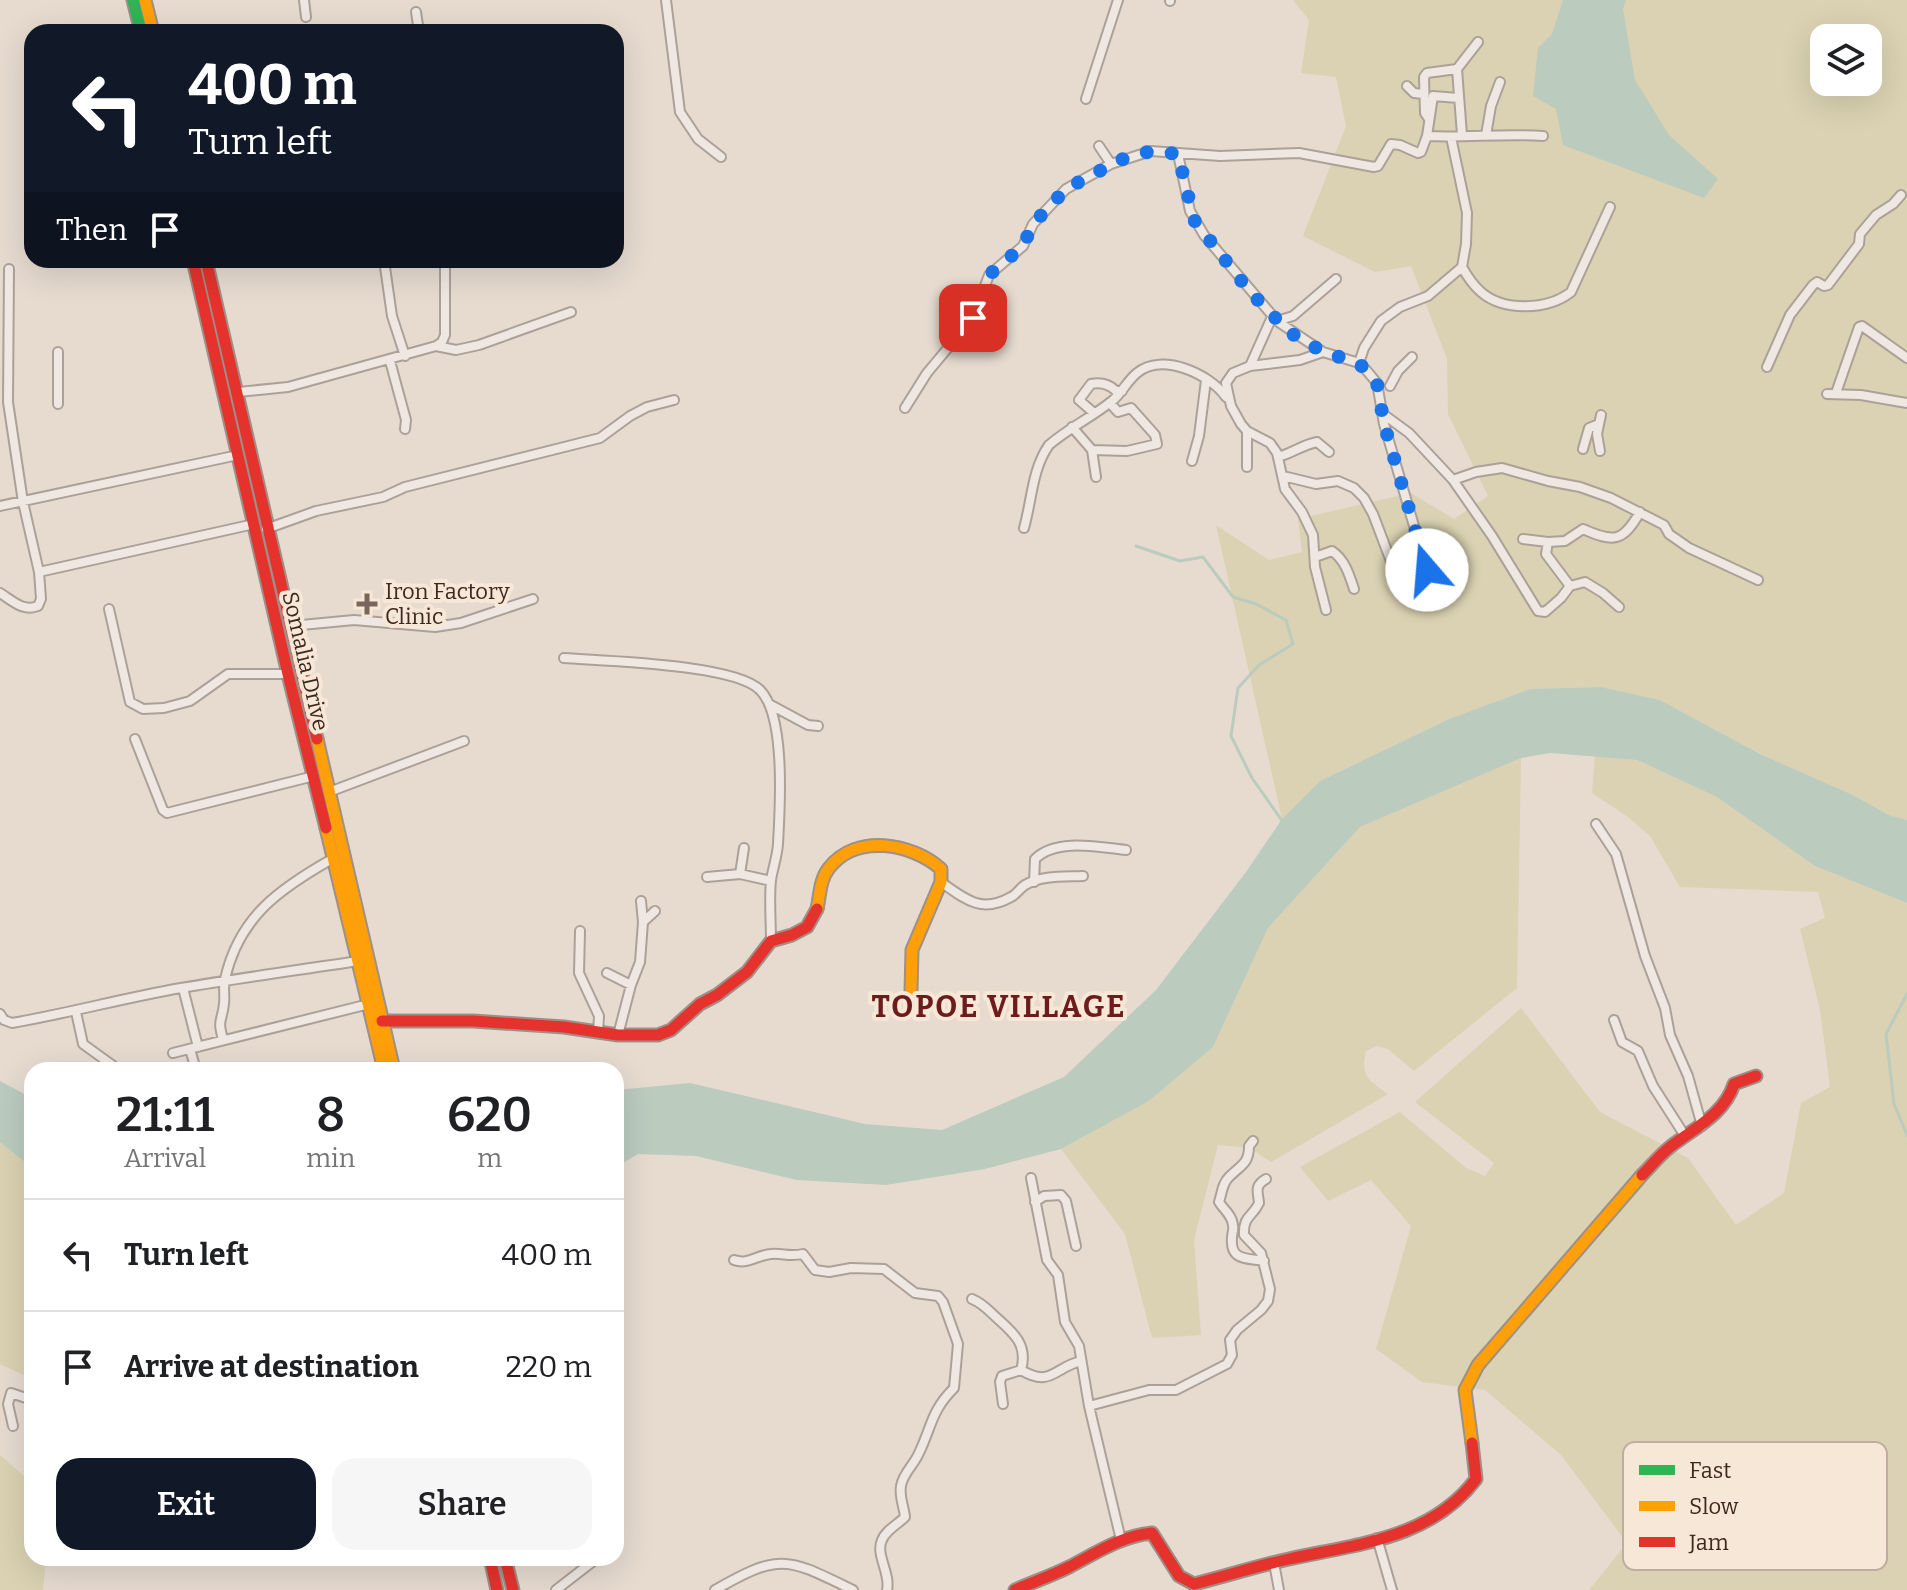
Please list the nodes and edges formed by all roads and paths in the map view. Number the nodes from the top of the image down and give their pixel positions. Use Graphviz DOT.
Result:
graph roads {
  1 [pos="133,0"];
  2 [pos="145,0"];
  3 [pos="304,0"];
  4 [pos="1118,0"];
  5 [pos="665,1"];
  6 [pos="416,12"];
  7 [pos="306,17"];
  8 [pos="139,24"];
  9 [pos="151,24"];
  10 [pos="418,24"];
  11 [pos="1478,42"];
  12 [pos="1457,69"];
  13 [pos="1500,82"];
  14 [pos="1407,86"];
  15 [pos="1423,94"];
  16 [pos="1458,98"];
  17 [pos="1086,99"];
  18 [pos="1429,119"];
  19 [pos="1462,135"];
  20 [pos="1486,135"];
  21 [pos="1427,136"];
  22 [pos="1543,136"];
  23 [pos="1451,137"];
  24 [pos="1099,146"];
  25 [pos="1178,154"];
  26 [pos="721,157"];
  27 [pos="1111,164"];
  28 [pos="1901,195"];
  29 [pos="1610,207"];
  30 [pos="1462,267"];
  31 [pos="195,268"];
  32 [pos="208,268"];
  33 [pos="385,268"];
  34 [pos="445,268"];
  35 [pos="9,269"];
  36 [pos="1336,279"];
  37 [pos="571,312"];
  38 [pos="4,314"];
  39 [pos="1274,319"];
  40 [pos="436,346"];
  41 [pos="58,352"];
  42 [pos="1323,352"];
  43 [pos="405,356"];
  44 [pos="1412,357"];
  45 [pos="1907,358"];
  46 [pos="390,361"];
  47 [pos="1359,363"];
  48 [pos="1250,366"];
  49 [pos="1767,367"];
  50 [pos="1233,373"];
  51 [pos="1209,381"];
  52 [pos="1390,386"];
  53 [pos="1122,391"];
  54 [pos="238,392"];
  55 [pos="674,400"];
  56 [pos="1110,403"];
  57 [pos="1907,403"];
  58 [pos="58,404"];
  59 [pos="1231,406"];
  60 [pos="905,408"];
  61 [pos="1094,413"];
  62 [pos="1383,414"];
  63 [pos="1072,427"];
  64 [pos="405,429"];
  65 [pos="1247,431"];
  66 [pos="1583,449"];
  67 [pos="1092,450"];
  68 [pos="1600,451"];
  69 [pos="1329,452"];
  70 [pos="238,455"];
  71 [pos="1278,457"];
  72 [pos="1192,461"];
  73 [pos="1247,467"];
  74 [pos="1283,476"];
  75 [pos="1096,477"];
  76 [pos="1453,480"];
  77 [pos="1285,489"];
  78 [pos="23,502"];
  79 [pos="1281,503"];
  80 [pos="0,506"];
  81 [pos="1640,512"];
  82 [pos="260,528"];
  83 [pos="1024,528"];
  84 [pos="1523,539"];
  85 [pos="1548,542"];
  86 [pos="1315,557"];
  87 [pos="1392,564"];
  88 [pos="1427,570"];
  89 [pos="39,572"];
  90 [pos="1758,580"];
  91 [pos="1570,586"];
  92 [pos="1354,589"];
  93 [pos="0,593"];
  94 [pos="533,599"];
  95 [pos="1619,607"];
  96 [pos="109,609"];
  97 [pos="1326,610"];
  98 [pos="291,626"];
  99 [pos="564,658"];
  100 [pos="288,674"];
  101 [pos="769,704"];
  102 [pos="818,726"];
  103 [pos="135,739"];
  104 [pos="464,741"];
  105 [pos="314,776"];
  106 [pos="329,792"];
  107 [pos="1596,824"];
  108 [pos="744,848"];
  109 [pos="1126,850"];
  110 [pos="332,859"];
  111 [pos="740,874"];
  112 [pos="1083,876"];
  113 [pos="707,877"];
  114 [pos="771,881"];
  115 [pos="941,882"];
  116 [pos="1034,882"];
  117 [pos="641,901"];
  118 [pos="655,911"];
  119 [pos="643,922"];
  120 [pos="580,931"];
  121 [pos="771,941"];
  122 [pos="358,961"];
  123 [pos="607,973"];
  124 [pos="224,981"];
  125 [pos="631,985"];
  126 [pos="183,988"];
  127 [pos="911,992"];
  128 [pos="369,1004"];
  129 [pos="76,1012"];
  130 [pos="0,1014"];
  131 [pos="1614,1020"];
  132 [pos="382,1021"];
  133 [pos="598,1032"];
  134 [pos="618,1035"];
  135 [pos="223,1039"];
  136 [pos="194,1048"];
  137 [pos="173,1053"];
  138 [pos="108,1062"];
  139 [pos="195,1062"];
  140 [pos="382,1062"];
  141 [pos="392,1062"];
  142 [pos="1756,1076"];
  143 [pos="1702,1126"];
  144 [pos="1685,1136"];
  145 [pos="1253,1141"];
  146 [pos="1031,1178"];
  147 [pos="1266,1179"];
  148 [pos="1035,1202"];
  149 [pos="1076,1246"];
  150 [pos="734,1260"];
  151 [pos="1264,1261"];
  152 [pos="972,1299"];
  153 [pos="1081,1361"];
  154 [pos="1021,1370"];
  155 [pos="24,1397"];
  156 [pos="1003,1404"];
  157 [pos="1089,1406"];
  158 [pos="13,1426"];
  159 [pos="1377,1538"];
  160 [pos="1121,1540"];
  161 [pos="1274,1563"];
  162 [pos="492,1566"];
  163 [pos="507,1566"];
  164 [pos="587,1566"];
  165 [pos="497,1590"];
  166 [pos="513,1590"];
  167 [pos="556,1590"];
  168 [pos="715,1590"];
  169 [pos="853,1590"];
  170 [pos="887,1590"];
  171 [pos="1015,1590"];
  172 [pos="1279,1590"];
  173 [pos="1392,1590"];
  1 -- 8 [label="street"];
  2 -- 9 [label="street"];
  3 -- 7 [label="street"];
  4 -- 17 [label="street"];
  5 -- 26 [label="street"];
  6 -- 10 [label="street"];
  11 -- 12 [label="street"];
  12 -- 15 [label="street"];
  12 -- 16 [label="street"];
  13 -- 20 [label="street"];
  14 -- 15 [label="street"];
  15 -- 18 [label="street"];
  16 -- 18 [label="street"];
  16 -- 19 [label="street"];
  18 -- 21 [label="street"];
  19 -- 20 [label="street"];
  19 -- 23 [label="street"];
  20 -- 22 [label="street"];
  21 -- 23 [label="street"];
  21 -- 25 [label="street"];
  23 -- 30 [label="street"];
  24 -- 27 [label="street"];
  25 -- 27 [label="street"];
  25 -- 39 [label="street"];
  27 -- 60 [label="street"];
  28 -- 49 [label="street"];
  29 -- 30 [label="street"];
  30 -- 47 [label="street"];
  31 -- 70 [label="street, Somalia Drive"];
  32 -- 54 [label="street, Somalia Drive"];
  33 -- 43 [label="street"];
  34 -- 40 [label="street"];
  35 -- 38 [label="street"];
  36 -- 39 [label="street"];
  37 -- 40 [label="street"];
  38 -- 78 [label="street"];
  39 -- 42 [label="street"];
  39 -- 48 [label="street"];
  40 -- 43 [label="street"];
  41 -- 58 [label="street"];
  42 -- 47 [label="street"];
  42 -- 48 [label="street"];
  43 -- 46 [label="street"];
  44 -- 52 [label="street"];
  45 -- 57 [label="street"];
  46 -- 54 [label="street"];
  46 -- 64 [label="street"];
  47 -- 62 [label="street"];
  48 -- 50 [label="street"];
  50 -- 51 [label="street"];
  50 -- 59 [label="street"];
  51 -- 53 [label="street"];
  51 -- 59 [label="street"];
  51 -- 72 [label="street"];
  53 -- 56 [label="street"];
  53 -- 61 [label="street"];
  54 -- 82 [label="street, Somalia Drive"];
  55 -- 82 [label="street"];
  56 -- 61 [label="street"];
  56 -- 67 [label="street"];
  59 -- 65 [label="street"];
  61 -- 63 [label="street"];
  62 -- 76 [label="street"];
  62 -- 88 [label="street"];
  63 -- 67 [label="street"];
  63 -- 83 [label="street"];
  65 -- 71 [label="street"];
  65 -- 73 [label="street"];
  66 -- 68 [label="street"];
  67 -- 75 [label="street"];
  69 -- 71 [label="street"];
  70 -- 78 [label="street"];
  70 -- 82 [label="street, Somalia Drive"];
  71 -- 74 [label="street"];
  74 -- 77 [label="street"];
  74 -- 87 [label="street"];
  76 -- 81 [label="street"];
  76 -- 91 [label="street"];
  77 -- 79 [label="street"];
  77 -- 86 [label="street"];
  78 -- 80 [label="street"];
  78 -- 89 [label="street"];
  81 -- 85 [label="street"];
  81 -- 90 [label="street"];
  82 -- 89 [label="street"];
  82 -- 98 [label="street, Somalia Drive"];
  82 -- 100 [label="street, Somalia Drive"];
  84 -- 85 [label="street"];
  85 -- 91 [label="street"];
  86 -- 92 [label="street"];
  86 -- 97 [label="street"];
  89 -- 93 [label="street"];
  91 -- 95 [label="street"];
  94 -- 98 [label="street"];
  96 -- 100 [label="street"];
  98 -- 106 [label="street, Somalia Drive"];
  99 -- 101 [label="street"];
  100 -- 105 [label="street, Somalia Drive"];
  101 -- 102 [label="street"];
  101 -- 114 [label="street"];
  103 -- 105 [label="street"];
  104 -- 106 [label="street"];
  105 -- 110 [label="street, Somalia Drive"];
  106 -- 132 [label="street, Somalia Drive"];
  107 -- 143 [label="street"];
  108 -- 111 [label="street"];
  109 -- 116 [label="street"];
  110 -- 122 [label="street, Somalia Drive"];
  110 -- 124 [label="street"];
  111 -- 113 [label="street"];
  111 -- 114 [label="street"];
  112 -- 116 [label="street"];
  114 -- 121 [label="street"];
  115 -- 116 [label="street"];
  115 -- 121 [label="street"];
  115 -- 127 [label="street"];
  117 -- 119 [label="street"];
  118 -- 119 [label="street"];
  119 -- 125 [label="street"];
  120 -- 133 [label="street"];
  121 -- 134 [label="street"];
  122 -- 124 [label="street"];
  122 -- 128 [label="street, Somalia Drive"];
  123 -- 125 [label="street"];
  124 -- 126 [label="street"];
  124 -- 135 [label="street"];
  125 -- 134 [label="street"];
  126 -- 129 [label="street"];
  126 -- 136 [label="street"];
  128 -- 135 [label="street"];
  128 -- 140 [label="street, Somalia Drive"];
  129 -- 130 [label="street"];
  129 -- 138 [label="street"];
  131 -- 144 [label="street"];
  132 -- 133 [label="street"];
  132 -- 141 [label="street, Somalia Drive"];
  133 -- 134 [label="street"];
  135 -- 136 [label="street"];
  136 -- 137 [label="street"];
  136 -- 139 [label="street"];
  142 -- 143 [label="street"];
  143 -- 144 [label="street"];
  144 -- 159 [label="street"];
  145 -- 151 [label="street"];
  146 -- 148 [label="street"];
  147 -- 151 [label="street"];
  148 -- 149 [label="street"];
  148 -- 153 [label="street"];
  150 -- 170 [label="street"];
  151 -- 157 [label="street"];
  152 -- 154 [label="street"];
  153 -- 154 [label="street"];
  153 -- 157 [label="street"];
  154 -- 156 [label="street"];
  155 -- 158 [label="street"];
  157 -- 160 [label="street"];
  159 -- 161 [label="street"];
  159 -- 173 [label="street"];
  160 -- 161 [label="street"];
  160 -- 171 [label="street"];
  161 -- 172 [label="street"];
  162 -- 165 [label="street"];
  163 -- 166 [label="street"];
  164 -- 167 [label="street"];
  168 -- 169 [label="street"];
}
